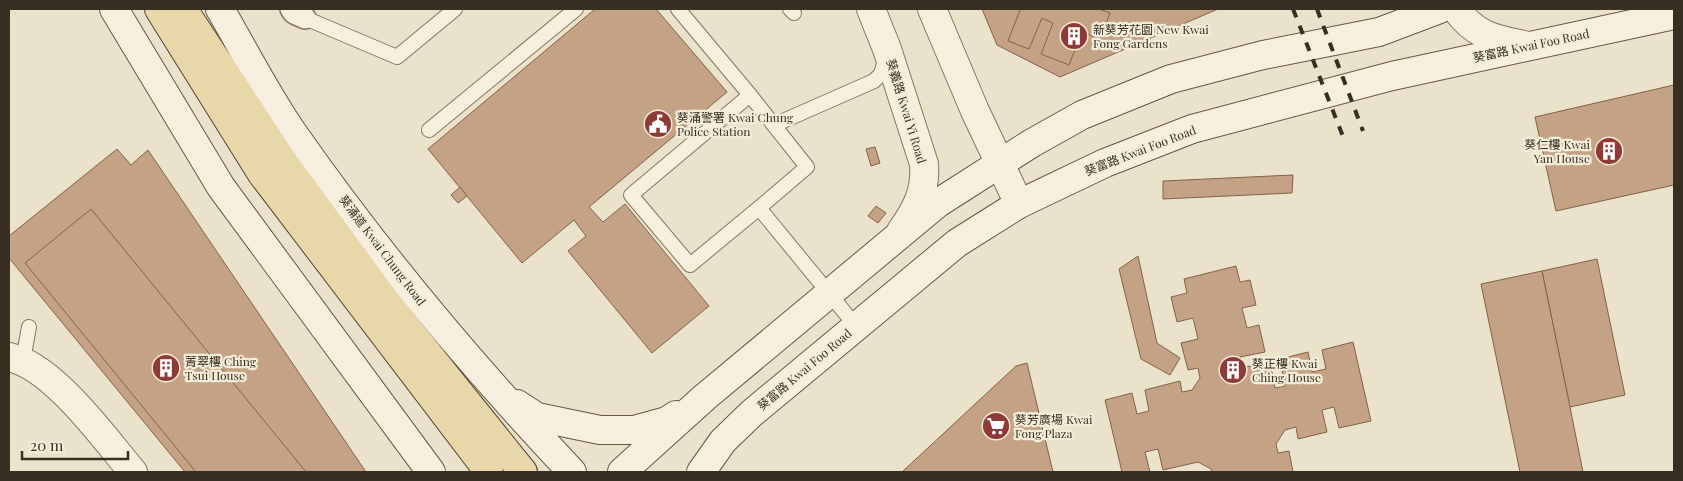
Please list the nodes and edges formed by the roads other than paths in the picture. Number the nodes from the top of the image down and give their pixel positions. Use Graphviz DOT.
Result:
graph roads {
  1 [pos="114,9"];
  2 [pos="159,9"];
  3 [pos="183,9"];
  4 [pos="220,9"];
  5 [pos="455,9"];
  6 [pos="576,9"];
  7 [pos="678,9"];
  8 [pos="871,9"];
  9 [pos="932,9"];
  10 [pos="1440,9"];
  11 [pos="1456,9"];
  12 [pos="298,14"];
  13 [pos="1674,15"];
  14 [pos="1528,46"];
  15 [pos="887,49"];
  16 [pos="750,96"];
  17 [pos="774,125"];
  18 [pos="429,130"];
  19 [pos="1000,163"];
  20 [pos="1019,204"];
  21 [pos="759,208"];
  22 [pos="896,238"];
  23 [pos="829,292"];
  24 [pos="855,325"];
  25 [pos="29,327"];
  26 [pos="16,359"];
  27 [pos="471,361"];
  28 [pos="705,397"];
  29 [pos="134,472"];
  30 [pos="431,472"];
  31 [pos="489,472"];
  32 [pos="524,472"];
  33 [pos="572,472"];
  34 [pos="622,472"];
  35 [pos="701,472"];
  1 -- 30 [label="main road"];
  2 -- 31 [label="main road"];
  3 -- 32 [label="main road"];
  4 -- 27 [label="main road, 葵涌道 Kwai Chung Road"];
  5 -- 12 [label="lane"];
  6 -- 18 [label="lane"];
  7 -- 16 [label="lane"];
  8 -- 15 [label="main road, 葵義路 Kwai Yi Road"];
  9 -- 19 [label="main road"];
  10 -- 19 [label="main road"];
  11 -- 14 [label="main road"];
  13 -- 14 [label="main road, 葵富路 Kwai Foo Road"];
  14 -- 20 [label="main road, 葵富路 Kwai Foo Road"];
  15 -- 17 [label="lane"];
  15 -- 22 [label="main road, 葵義路 Kwai Yi Road"];
  16 -- 17 [label="lane"];
  16 -- 21 [label="lane"];
  17 -- 21 [label="lane"];
  19 -- 20 [label="main road"];
  19 -- 22 [label="main road"];
  20 -- 24 [label="main road, 葵富路 Kwai Foo Road"];
  21 -- 23 [label="lane"];
  22 -- 23 [label="main road"];
  23 -- 24 [label="lane"];
  23 -- 28 [label="main road"];
  24 -- 35 [label="main road, 葵富路 Kwai Foo Road"];
  25 -- 26 [label="lane"];
  26 -- 29 [label="main road"];
  27 -- 28 [label="main road"];
  27 -- 33 [label="main road, 葵涌道 Kwai Chung Road"];
  28 -- 34 [label="main road"];
}
